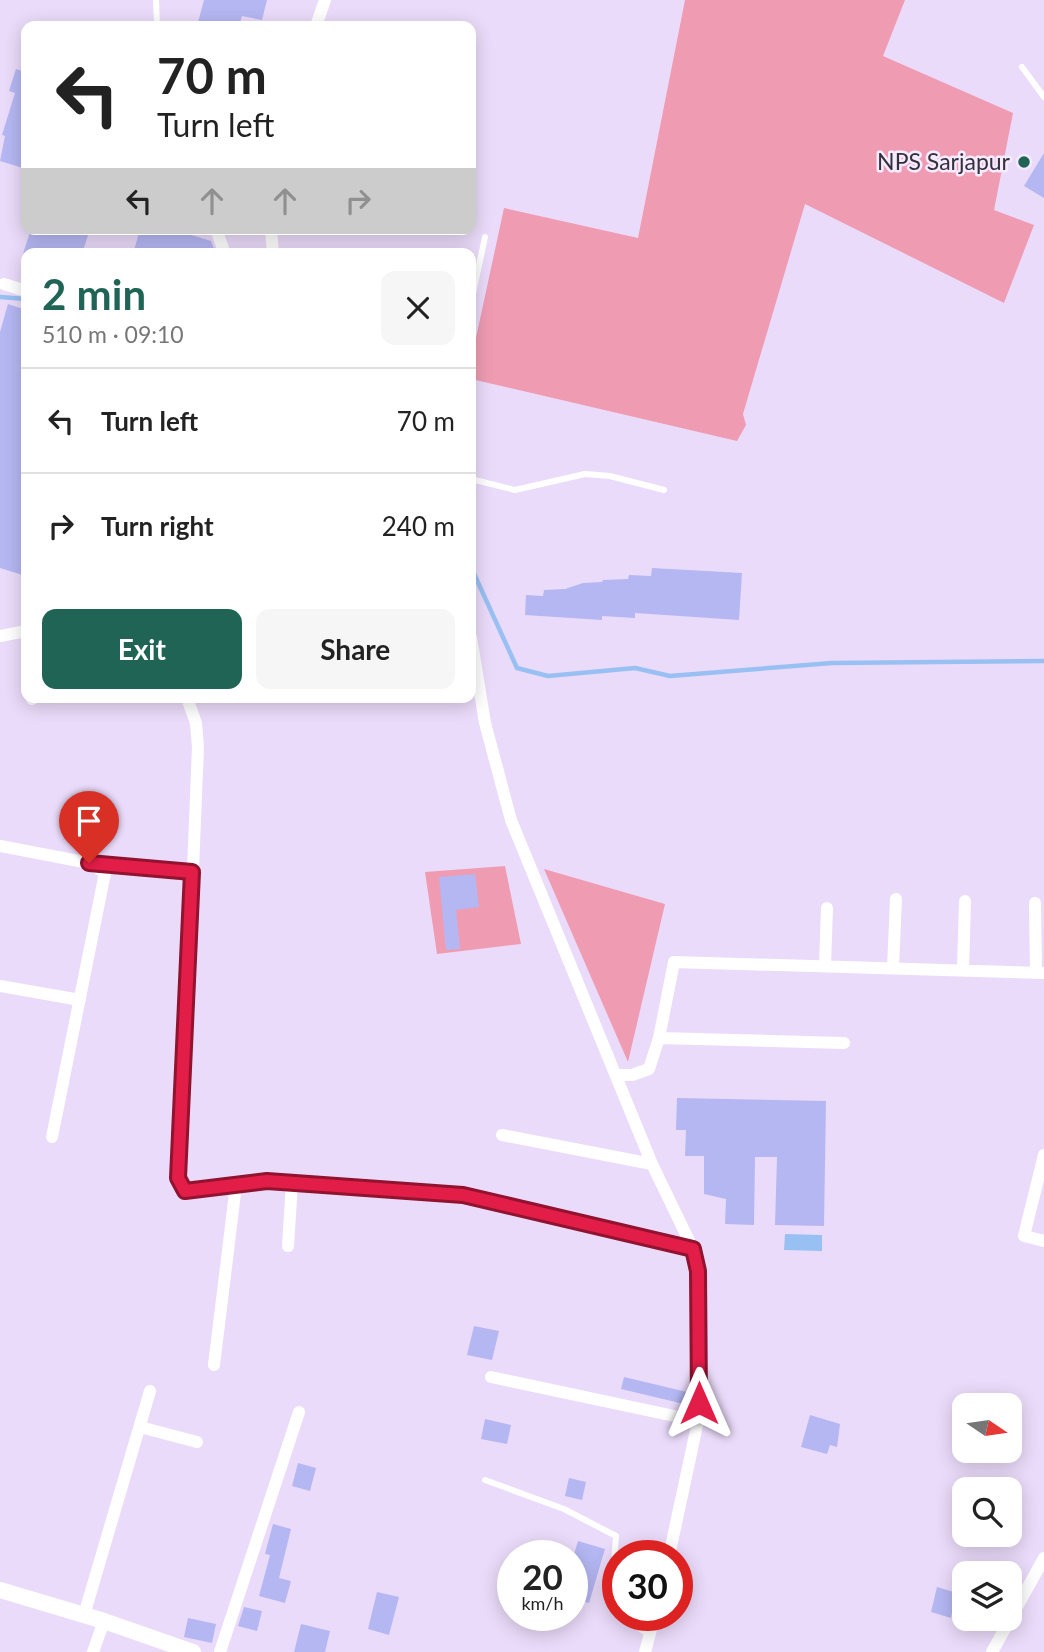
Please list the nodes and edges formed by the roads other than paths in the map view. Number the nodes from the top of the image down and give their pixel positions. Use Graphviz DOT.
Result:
graph roads {
  1 [pos="156,0"];
  2 [pos="325,0"];
  3 [pos="157,21"];
  4 [pos="318,21"];
  5 [pos="1022,67"];
  6 [pos="1044,97"];
  7 [pos="485,237"];
  8 [pos="476,279"];
  9 [pos="4,284"];
  10 [pos="21,289"];
  11 [pos="476,481"];
  12 [pos="664,490"];
  13 [pos="21,632"];
  14 [pos="0,636"];
  15 [pos="476,668"];
  16 [pos="189,703"];
  17 [pos="0,846"];
  18 [pos="89,863"];
  19 [pos="192,872"];
  20 [pos="896,900"];
  21 [pos="965,901"];
  22 [pos="1035,903"];
  23 [pos="827,908"];
  24 [pos="825,965"];
  25 [pos="893,968"];
  26 [pos="963,970"];
  27 [pos="1040,973"];
  28 [pos="0,986"];
  29 [pos="80,1000"];
  30 [pos="659,1038"];
  31 [pos="844,1043"];
  32 [pos="616,1075"];
  33 [pos="502,1135"];
  34 [pos="52,1137"];
  35 [pos="1044,1155"];
  36 [pos="653,1164"];
  37 [pos="292,1183"];
  38 [pos="236,1185"];
  39 [pos="1044,1241"];
  40 [pos="288,1246"];
  41 [pos="693,1249"];
  42 [pos="214,1365"];
  43 [pos="491,1377"];
  44 [pos="150,1391"];
  45 [pos="299,1412"];
  46 [pos="698,1421"];
  47 [pos="140,1427"];
  48 [pos="197,1442"];
  49 [pos="485,1480"];
  50 [pos="672,1540"];
  51 [pos="1044,1558"];
  52 [pos="0,1590"];
  53 [pos="85,1615"];
  54 [pos="104,1621"];
  55 [pos="651,1631"];
  56 [pos="650,1635"];
  57 [pos="93,1652"];
  58 [pos="193,1652"];
  59 [pos="220,1652"];
  60 [pos="645,1652"];
  61 [pos="992,1652"];
  1 -- 3 [label="lane"];
  2 -- 4 [label="street"];
  5 -- 6 [label="lane"];
  7 -- 8 [label="lane"];
  9 -- 10 [label="street"];
  11 -- 12 [label="lane"];
  13 -- 14 [label="street"];
  15 -- 32 [label="street"];
  16 -- 19 [label="street"];
  17 -- 18 [label="street"];
  18 -- 19 [label="street"];
  18 -- 29 [label="street"];
  19 -- 38 [label="street"];
  20 -- 25 [label="street"];
  21 -- 26 [label="street"];
  22 -- 27 [label="street"];
  23 -- 24 [label="street"];
  24 -- 25 [label="street"];
  24 -- 30 [label="street"];
  25 -- 26 [label="street"];
  26 -- 27 [label="street"];
  28 -- 29 [label="street"];
  29 -- 34 [label="street"];
  30 -- 31 [label="street"];
  30 -- 32 [label="street"];
  32 -- 36 [label="street"];
  33 -- 36 [label="street"];
  35 -- 39 [label="street"];
  36 -- 41 [label="street"];
  37 -- 38 [label="street"];
  37 -- 40 [label="street"];
  37 -- 41 [label="street"];
  38 -- 42 [label="street"];
  41 -- 46 [label="street"];
  43 -- 46 [label="street"];
  44 -- 47 [label="street"];
  45 -- 59 [label="street"];
  46 -- 50 [label="street"];
  47 -- 48 [label="street"];
  47 -- 53 [label="street"];
  49 -- 56 [label="lane"];
  51 -- 61 [label="street"];
  52 -- 53 [label="street"];
  53 -- 54 [label="street"];
  54 -- 57 [label="street"];
  54 -- 58 [label="street"];
  55 -- 56 [label="street"];
  56 -- 60 [label="street"];
}
